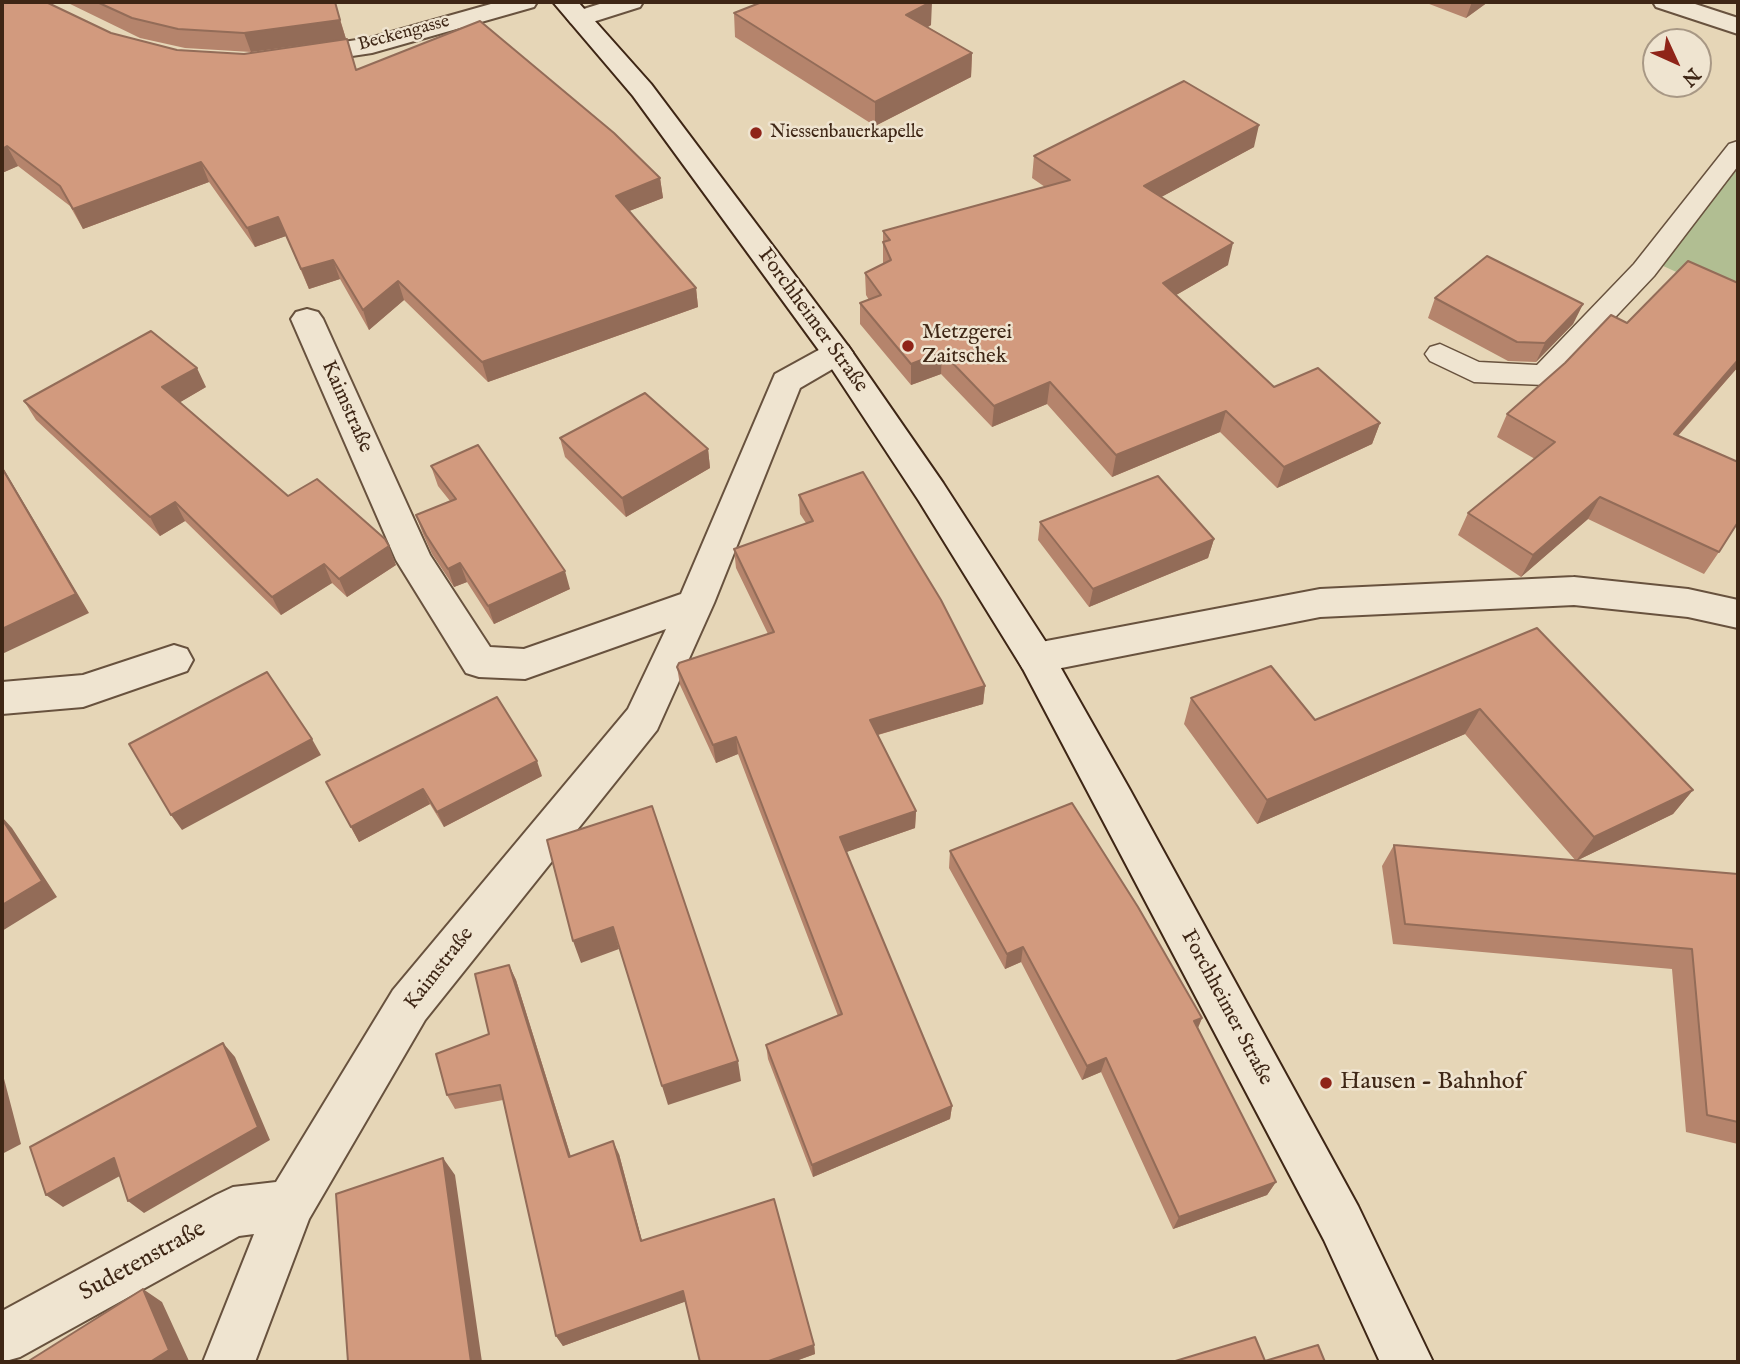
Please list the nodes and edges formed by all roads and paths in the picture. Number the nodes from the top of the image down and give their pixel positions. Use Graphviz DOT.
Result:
graph roads {
  1 [pos="524,2"];
  2 [pos="631,2"];
  3 [pos="1665,2"];
  4 [pos="572,10"];
  5 [pos="1738,26"];
  6 [pos="278,59"];
  7 [pos="1738,149"];
  8 [pos="307,319"];
  9 [pos="837,353"];
  10 [pos="1440,354"];
  11 [pos="696,603"];
  12 [pos="1738,614"];
  13 [pos="1036,658"];
  14 [pos="174,660"];
  15 [pos="2,698"];
  16 [pos="290,1205"];
  17 [pos="2,1339"];
  18 [pos="229,1362"];
  19 [pos="1407,1362"];
  1 -- 6 [label="street, Beckengasse"];
  2 -- 4 [label="street"];
  3 -- 5 [label="street"];
  4 -- 9 [label="street, Forchheimer Straße"];
  7 -- 10 [label="lane"];
  8 -- 11 [label="street, Kaimstraße"];
  9 -- 11 [label="street, Kaimstraße"];
  9 -- 13 [label="street, Forchheimer Straße"];
  11 -- 16 [label="street, Kaimstraße"];
  12 -- 13 [label="street"];
  13 -- 19 [label="street, Forchheimer Straße"];
  14 -- 15 [label="street"];
  16 -- 17 [label="street, Sudetenstraße"];
  16 -- 18 [label="street, Kaimstraße"];
}
